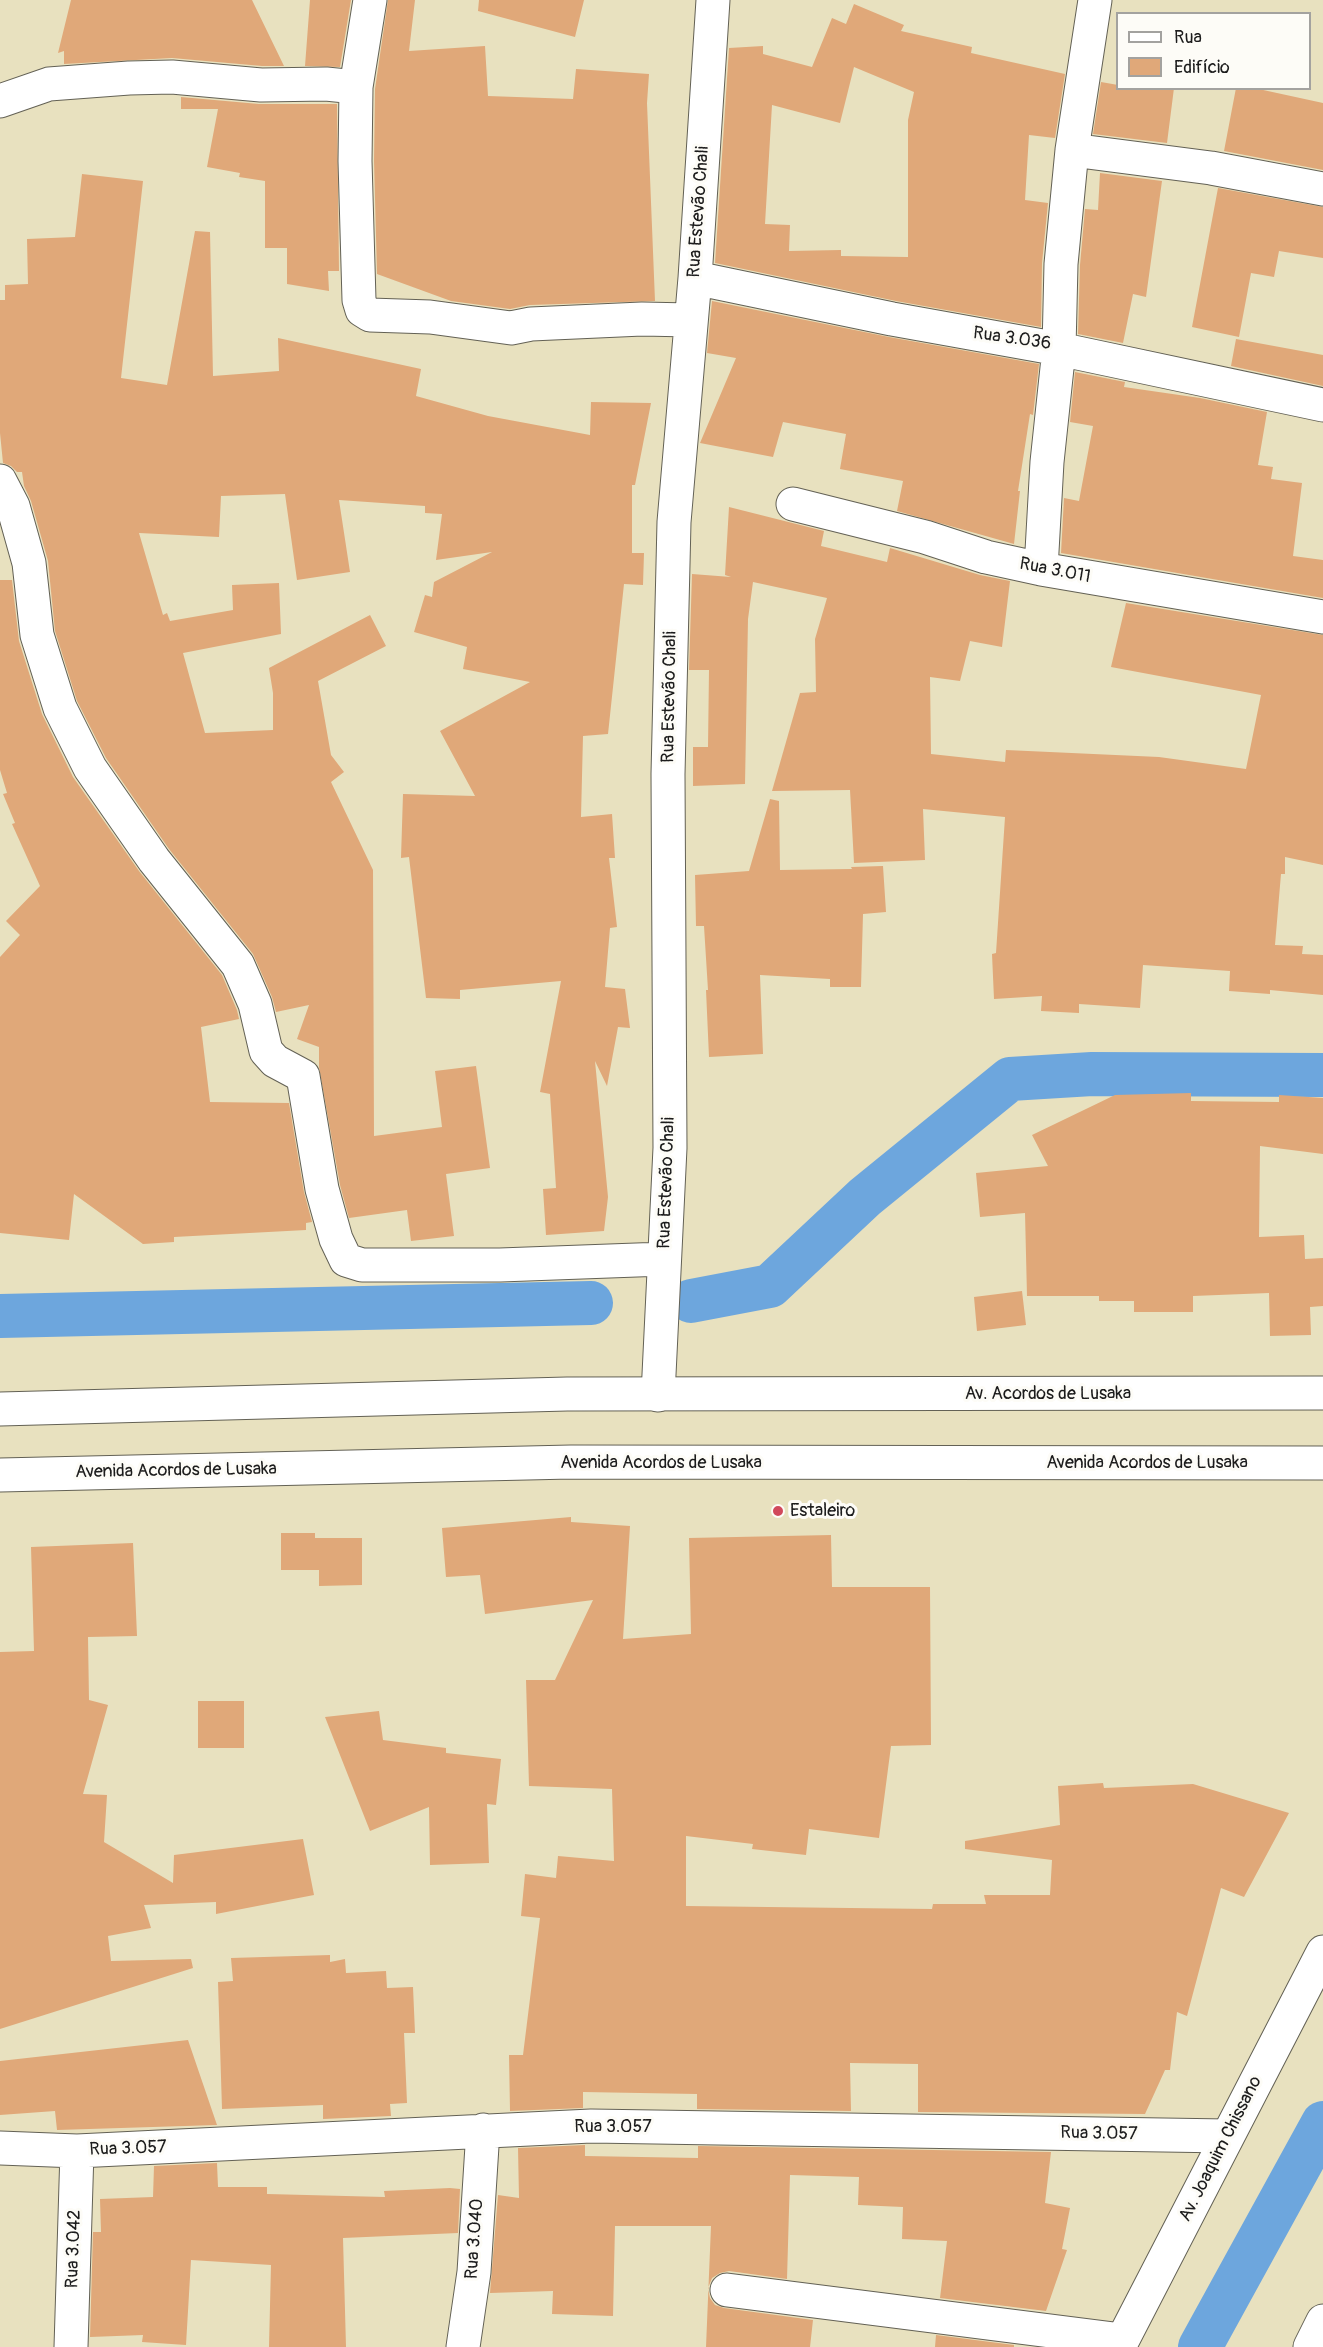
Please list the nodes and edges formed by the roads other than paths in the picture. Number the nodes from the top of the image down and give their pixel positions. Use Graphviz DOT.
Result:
graph roads {
  1 [pos="370,0"];
  2 [pos="713,0"];
  3 [pos="1095,0"];
  4 [pos="356,87"];
  5 [pos="0,101"];
  6 [pos="1072,150"];
  7 [pos="1323,189"];
  8 [pos="695,278"];
  9 [pos="690,320"];
  10 [pos="1059,348"];
  11 [pos="1323,405"];
  12 [pos="0,482"];
  13 [pos="793,504"];
  14 [pos="1041,569"];
  15 [pos="1323,617"];
  16 [pos="664,1259"];
  17 [pos="1323,1393"];
  18 [pos="658,1395"];
  19 [pos="0,1409"];
  20 [pos="1323,1463"];
  21 [pos="0,1474"];
  22 [pos="1323,1952"];
  23 [pos="483,2130"];
  24 [pos="1227,2136"];
  25 [pos="0,2148"];
  26 [pos="77,2151"];
  27 [pos="727,2290"];
  28 [pos="1323,2321"];
  29 [pos="1121,2344"];
  30 [pos="71,2347"];
  31 [pos="463,2347"];
  32 [pos="1310,2347"];
  1 -- 4 [label="street"];
  2 -- 8 [label="street, Rua Estevão Chali"];
  3 -- 6 [label="street, Rua 3.036"];
  4 -- 5 [label="street"];
  4 -- 9 [label="street"];
  6 -- 7 [label="street"];
  6 -- 10 [label="street, Rua 3.036"];
  8 -- 9 [label="street, Rua Estevão Chali"];
  8 -- 10 [label="street, Rua 3.036"];
  9 -- 16 [label="street, Rua Estevão Chali"];
  10 -- 11 [label="street"];
  10 -- 14 [label="street"];
  12 -- 16 [label="street"];
  13 -- 14 [label="street, Rua 3.011"];
  14 -- 15 [label="street, Rua 3.011"];
  16 -- 18 [label="street, Rua Estevão Chali"];
  17 -- 18 [label="street, Av. Acordos de Lusaka"];
  18 -- 19 [label="street"];
  20 -- 21 [label="street, Avenida Acordos de Lusaka"];
  22 -- 24 [label="street, Av. Joaquim Chissano"];
  23 -- 24 [label="street, Rua 3.057"];
  23 -- 26 [label="street, Rua 3.057"];
  23 -- 31 [label="street, Rua 3.040"];
  24 -- 29 [label="street, Av. Joaquim Chissano"];
  25 -- 26 [label="street, Rua 3.057"];
  26 -- 30 [label="street, Rua 3.042"];
  27 -- 29 [label="street"];
  28 -- 32 [label="street"];
}
